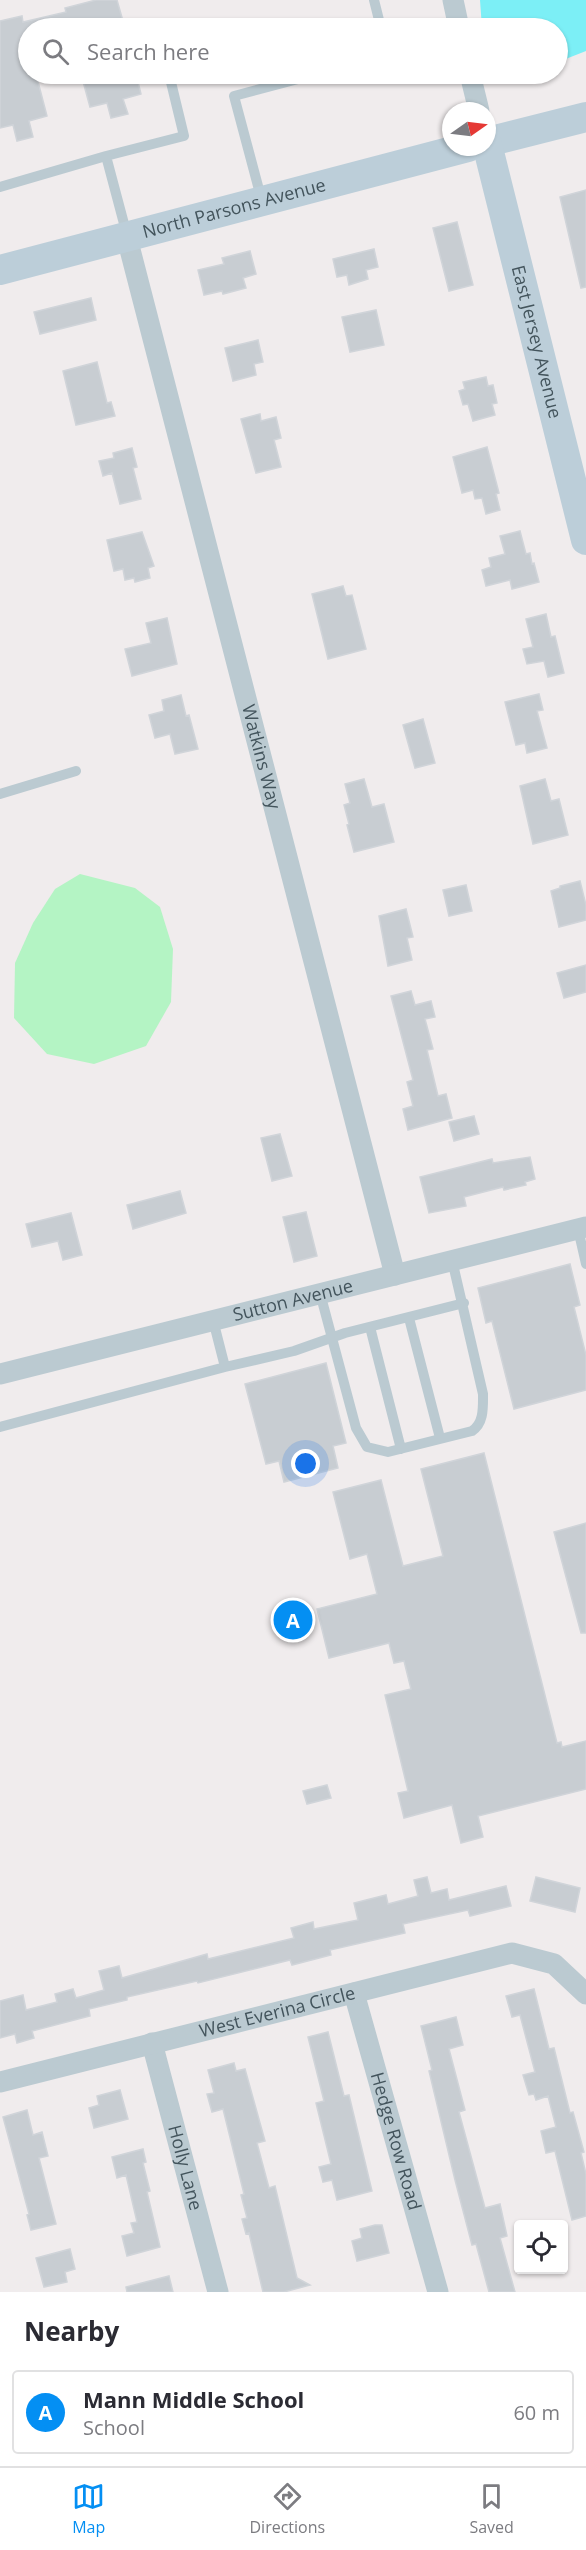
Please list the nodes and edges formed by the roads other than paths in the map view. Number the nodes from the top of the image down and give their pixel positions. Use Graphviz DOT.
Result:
graph roads {
  1 [pos="374,0"];
  2 [pos="453,0"];
  3 [pos="378,18"];
  4 [pos="457,18"];
  5 [pos="171,84"];
  6 [pos="279,84"];
  7 [pos="472,84"];
  8 [pos="477,102"];
  9 [pos="586,117"];
  10 [pos="496,141"];
  11 [pos="442,154"];
  12 [pos="106,156"];
  13 [pos="490,156"];
  14 [pos="0,187"];
  15 [pos="262,202"];
  16 [pos="128,238"];
  17 [pos="0,270"];
  18 [pos="586,540"];
  19 [pos="76,771"];
  20 [pos="0,794"];
  21 [pos="582,1228"];
  22 [pos="452,1260"];
  23 [pos="586,1264"];
  24 [pos="395,1275"];
  25 [pos="320,1293"];
  26 [pos="464,1303"];
  27 [pos="409,1318"];
  28 [pos="213,1320"];
  29 [pos="370,1327"];
  30 [pos="332,1339"];
  31 [pos="225,1367"];
  32 [pos="0,1374"];
  33 [pos="0,1427"];
  34 [pos="440,1438"];
  35 [pos="401,1449"];
  36 [pos="354,1993"];
  37 [pos="586,1994"];
  38 [pos="152,2043"];
  39 [pos="0,2082"];
  40 [pos="218,2292"];
  41 [pos="438,2292"];
  1 -- 3 [label="lane"];
  2 -- 4 [label="street"];
  5 -- 12 [label="lane"];
  6 -- 15 [label="lane"];
  7 -- 8 [label="street"];
  9 -- 10 [label="main road"];
  11 -- 15 [label="main road, North Parsons Avenue"];
  12 -- 14 [label="lane"];
  12 -- 16 [label="lane"];
  13 -- 18 [label="main road, East Jersey Avenue"];
  15 -- 16 [label="main road, North Parsons Avenue"];
  16 -- 17 [label="main road, North Parsons Avenue"];
  16 -- 24 [label="street, Watkins Way"];
  19 -- 20 [label="lane"];
  21 -- 22 [label="street, Sutton Avenue"];
  21 -- 23 [label="lane"];
  22 -- 24 [label="street, Sutton Avenue"];
  22 -- 26 [label="lane"];
  24 -- 25 [label="street, Sutton Avenue"];
  25 -- 28 [label="street, Sutton Avenue"];
  25 -- 30 [label="lane"];
  26 -- 27 [label="lane"];
  26 -- 34 [label="lane"];
  27 -- 29 [label="lane"];
  27 -- 34 [label="lane"];
  28 -- 31 [label="lane"];
  28 -- 32 [label="street, Sutton Avenue"];
  29 -- 30 [label="lane"];
  29 -- 35 [label="lane"];
  30 -- 31 [label="lane"];
  30 -- 35 [label="lane"];
  31 -- 33 [label="lane"];
  34 -- 35 [label="lane"];
  36 -- 37 [label="street, West Everina Circle"];
  36 -- 38 [label="street, West Everina Circle"];
  36 -- 41 [label="street, Hedge Row Road"];
  38 -- 39 [label="street, West Everina Circle"];
  38 -- 40 [label="street, Holly Lane"];
}
